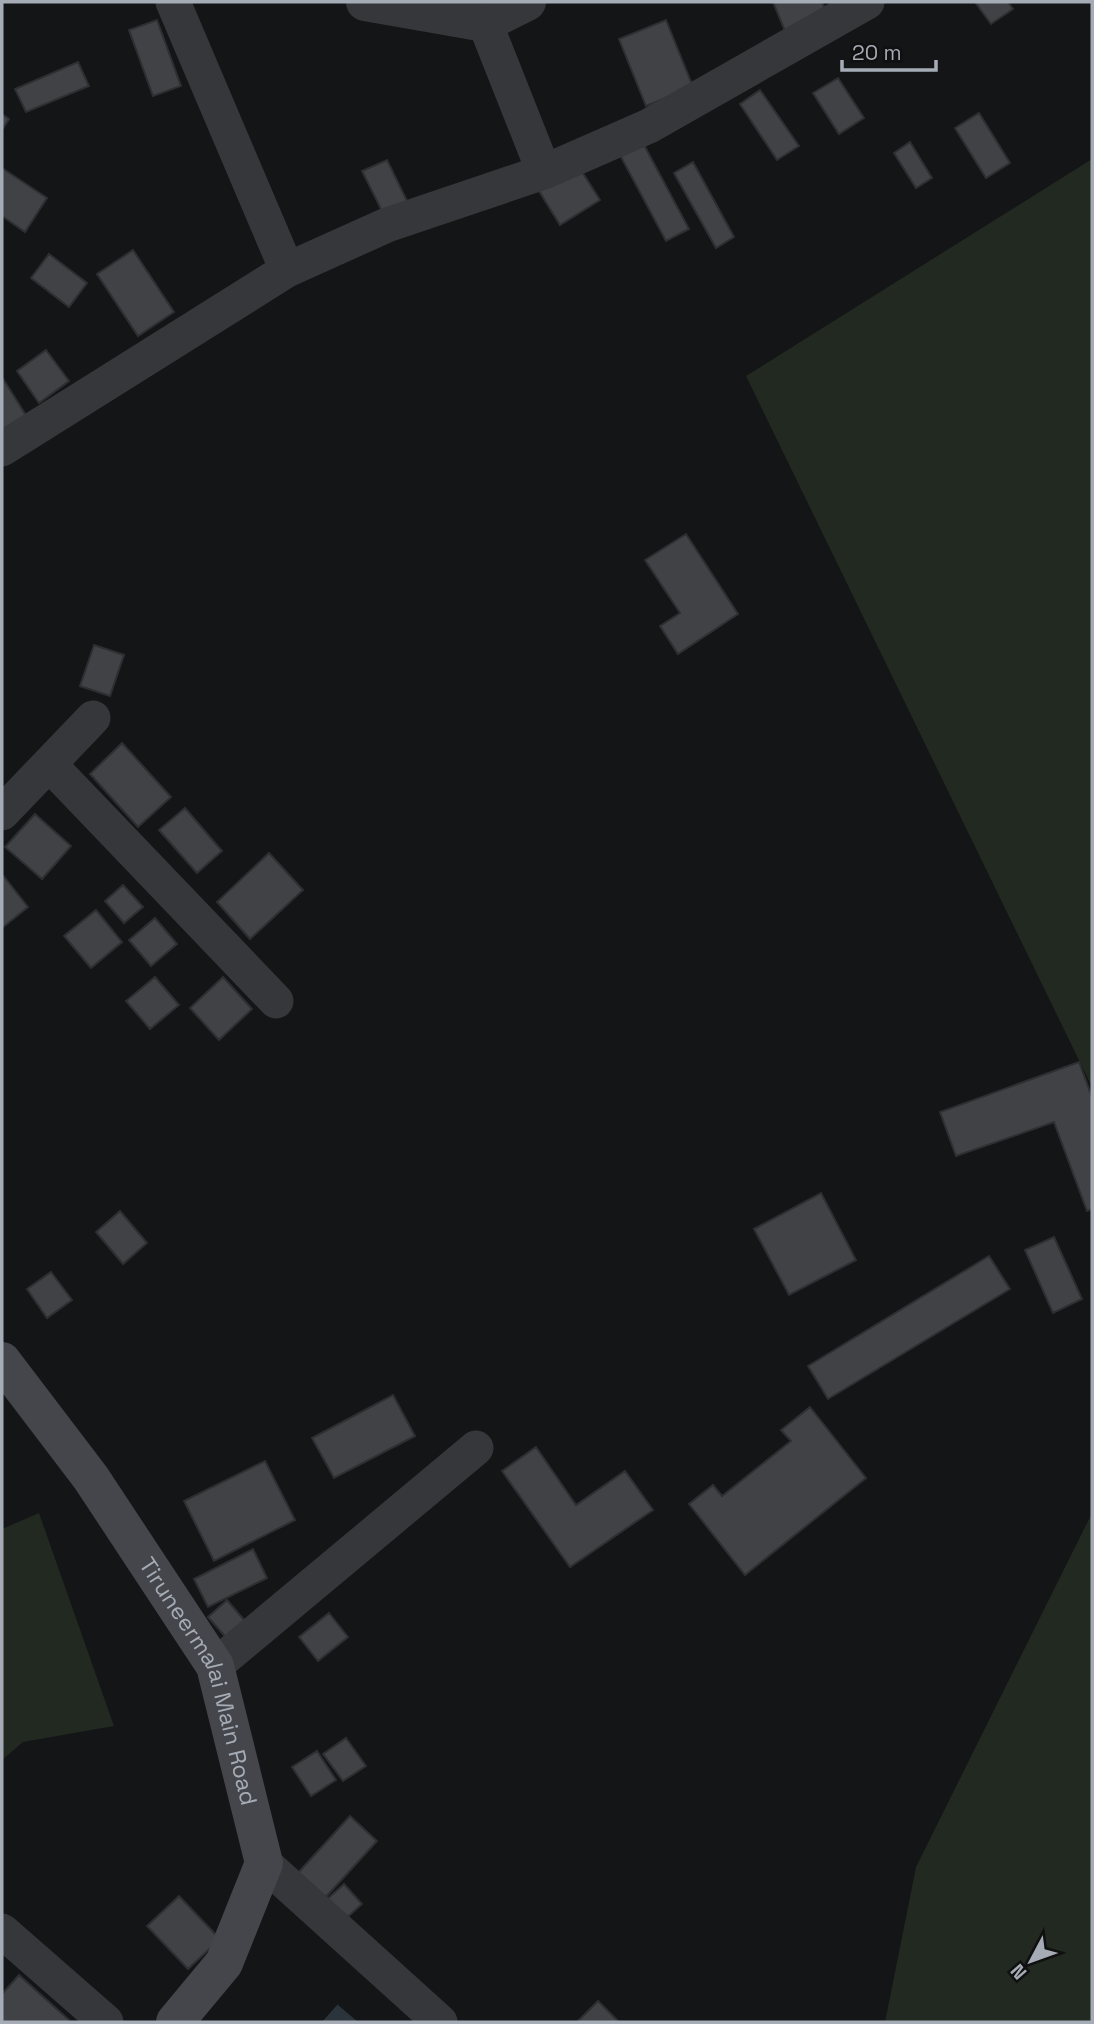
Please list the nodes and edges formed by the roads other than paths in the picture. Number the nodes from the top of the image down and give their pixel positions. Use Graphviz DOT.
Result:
graph roads {
  1 [pos="173,2"];
  2 [pos="365,2"];
  3 [pos="527,2"];
  4 [pos="867,2"];
  5 [pos="485,23"];
  6 [pos="544,172"];
  7 [pos="287,270"];
  8 [pos="2,449"];
  9 [pos="93,718"];
  10 [pos="49,764"];
  11 [pos="2,813"];
  12 [pos="276,1001"];
  13 [pos="2,1361"];
  14 [pos="476,1448"];
  15 [pos="215,1666"];
  16 [pos="264,1863"];
  17 [pos="2,1931"];
  18 [pos="106,2022"];
  19 [pos="175,2022"];
  20 [pos="440,2022"];
  1 -- 7 [label="street"];
  2 -- 5 [label="street"];
  3 -- 5 [label="street"];
  4 -- 6 [label="street"];
  5 -- 6 [label="street"];
  6 -- 7 [label="street"];
  7 -- 8 [label="street"];
  9 -- 10 [label="street"];
  10 -- 11 [label="street"];
  10 -- 12 [label="street"];
  13 -- 15 [label="main road, Tiruneermalai Main Road"];
  14 -- 15 [label="street"];
  15 -- 16 [label="main road, Tiruneermalai Main Road"];
  16 -- 19 [label="main road"];
  16 -- 20 [label="street"];
  17 -- 18 [label="street"];
}
